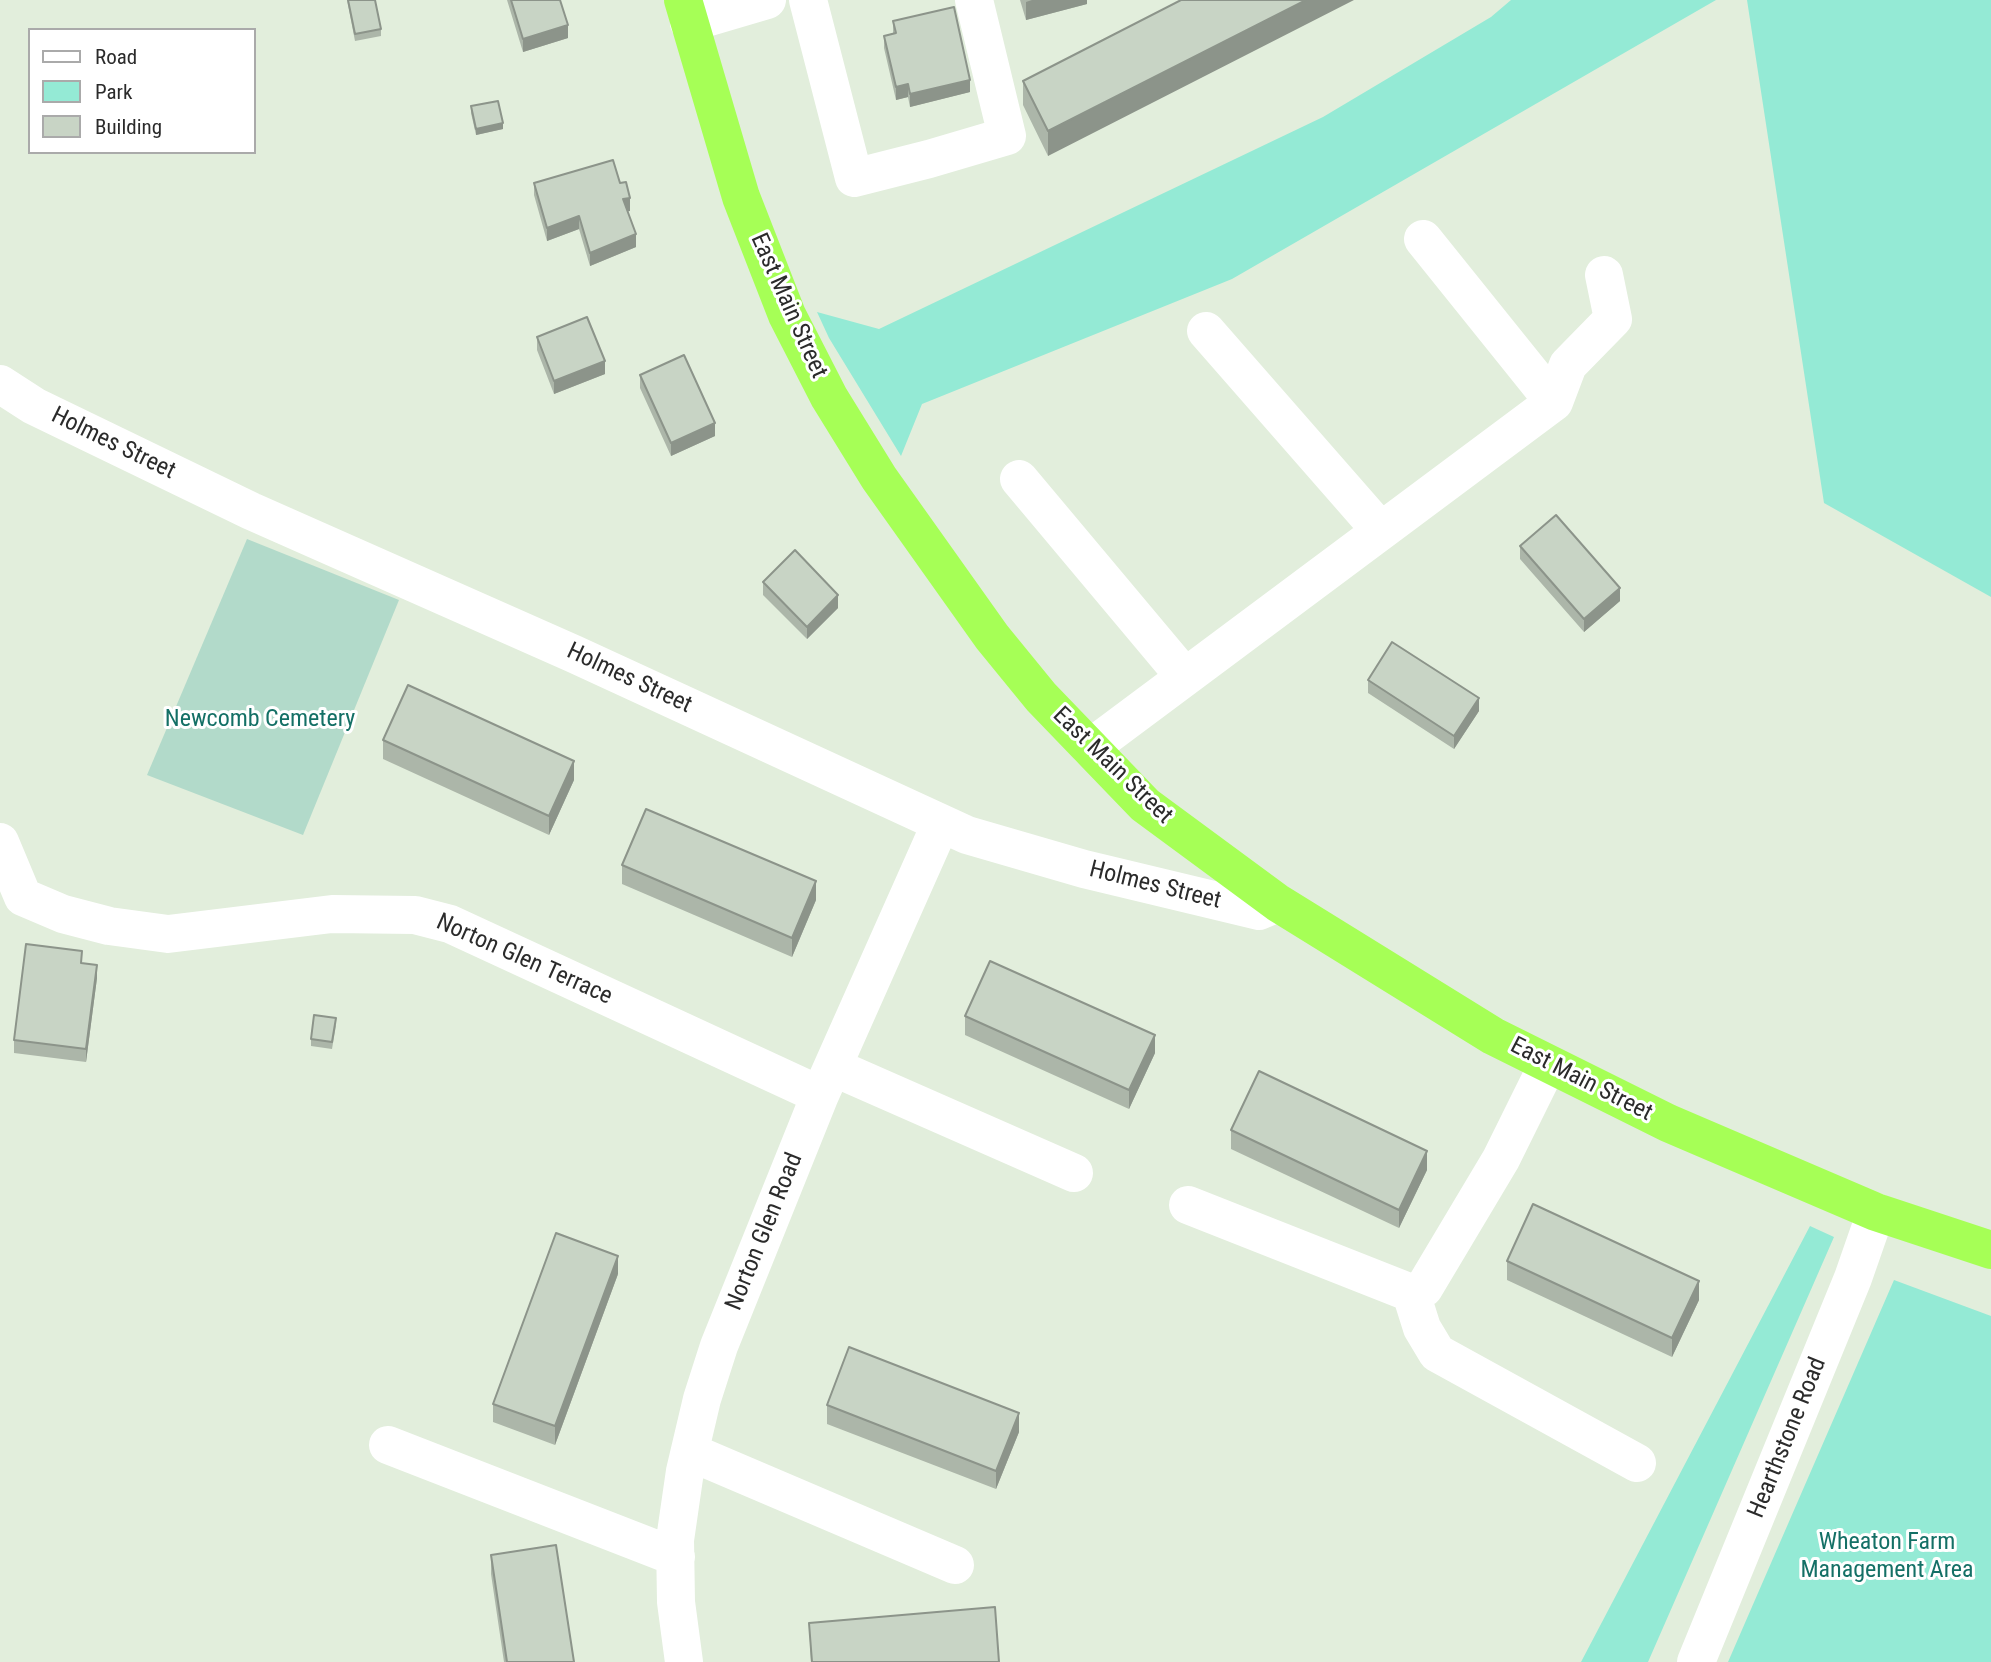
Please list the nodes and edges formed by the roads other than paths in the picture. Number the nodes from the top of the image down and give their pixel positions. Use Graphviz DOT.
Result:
graph roads {
  1 [pos="767,0"];
  2 [pos="808,0"];
  3 [pos="974,0"];
  4 [pos="686,12"];
  5 [pos="1423,239"];
  6 [pos="1604,275"];
  7 [pos="1206,331"];
  8 [pos="0,384"];
  9 [pos="1554,402"];
  10 [pos="1019,479"];
  11 [pos="1381,531"];
  12 [pos="1185,677"];
  13 [pos="1090,748"];
  14 [pos="941,823"];
  15 [pos="0,842"];
  16 [pos="1278,903"];
  17 [pos="1548,1064"];
  18 [pos="826,1081"];
  19 [pos="1074,1173"];
  20 [pos="1188,1205"];
  21 [pos="1876,1212"];
  22 [pos="1991,1250"];
  23 [pos="1411,1293"];
  24 [pos="388,1445"];
  25 [pos="690,1452"];
  26 [pos="1637,1463"];
  27 [pos="676,1557"];
  28 [pos="956,1565"];
  29 [pos="684,1662"];
  30 [pos="1696,1662"];
  1 -- 4 [label="street"];
  2 -- 3 [label="street"];
  4 -- 13 [label="highway, East Main Street"];
  5 -- 9 [label="street"];
  6 -- 9 [label="street"];
  7 -- 11 [label="street"];
  8 -- 14 [label="street, Holmes Street"];
  9 -- 11 [label="street"];
  10 -- 12 [label="street"];
  11 -- 12 [label="street"];
  12 -- 13 [label="street"];
  13 -- 16 [label="highway, East Main Street"];
  14 -- 16 [label="street, Holmes Street"];
  14 -- 18 [label="street, Norton Glen Road"];
  15 -- 18 [label="street, Norton Glen Terrace"];
  16 -- 17 [label="highway, East Main Street"];
  17 -- 21 [label="highway, East Main Street"];
  17 -- 23 [label="street"];
  18 -- 19 [label="street, Norton Glen Terrace"];
  18 -- 25 [label="street, Norton Glen Road"];
  20 -- 23 [label="street"];
  21 -- 22 [label="highway, East Main Street"];
  21 -- 30 [label="street, Hearthstone Road"];
  23 -- 26 [label="street"];
  24 -- 27 [label="street"];
  25 -- 27 [label="street, Norton Glen Road"];
  25 -- 28 [label="street"];
  27 -- 29 [label="street, Norton Glen Road"];
}
